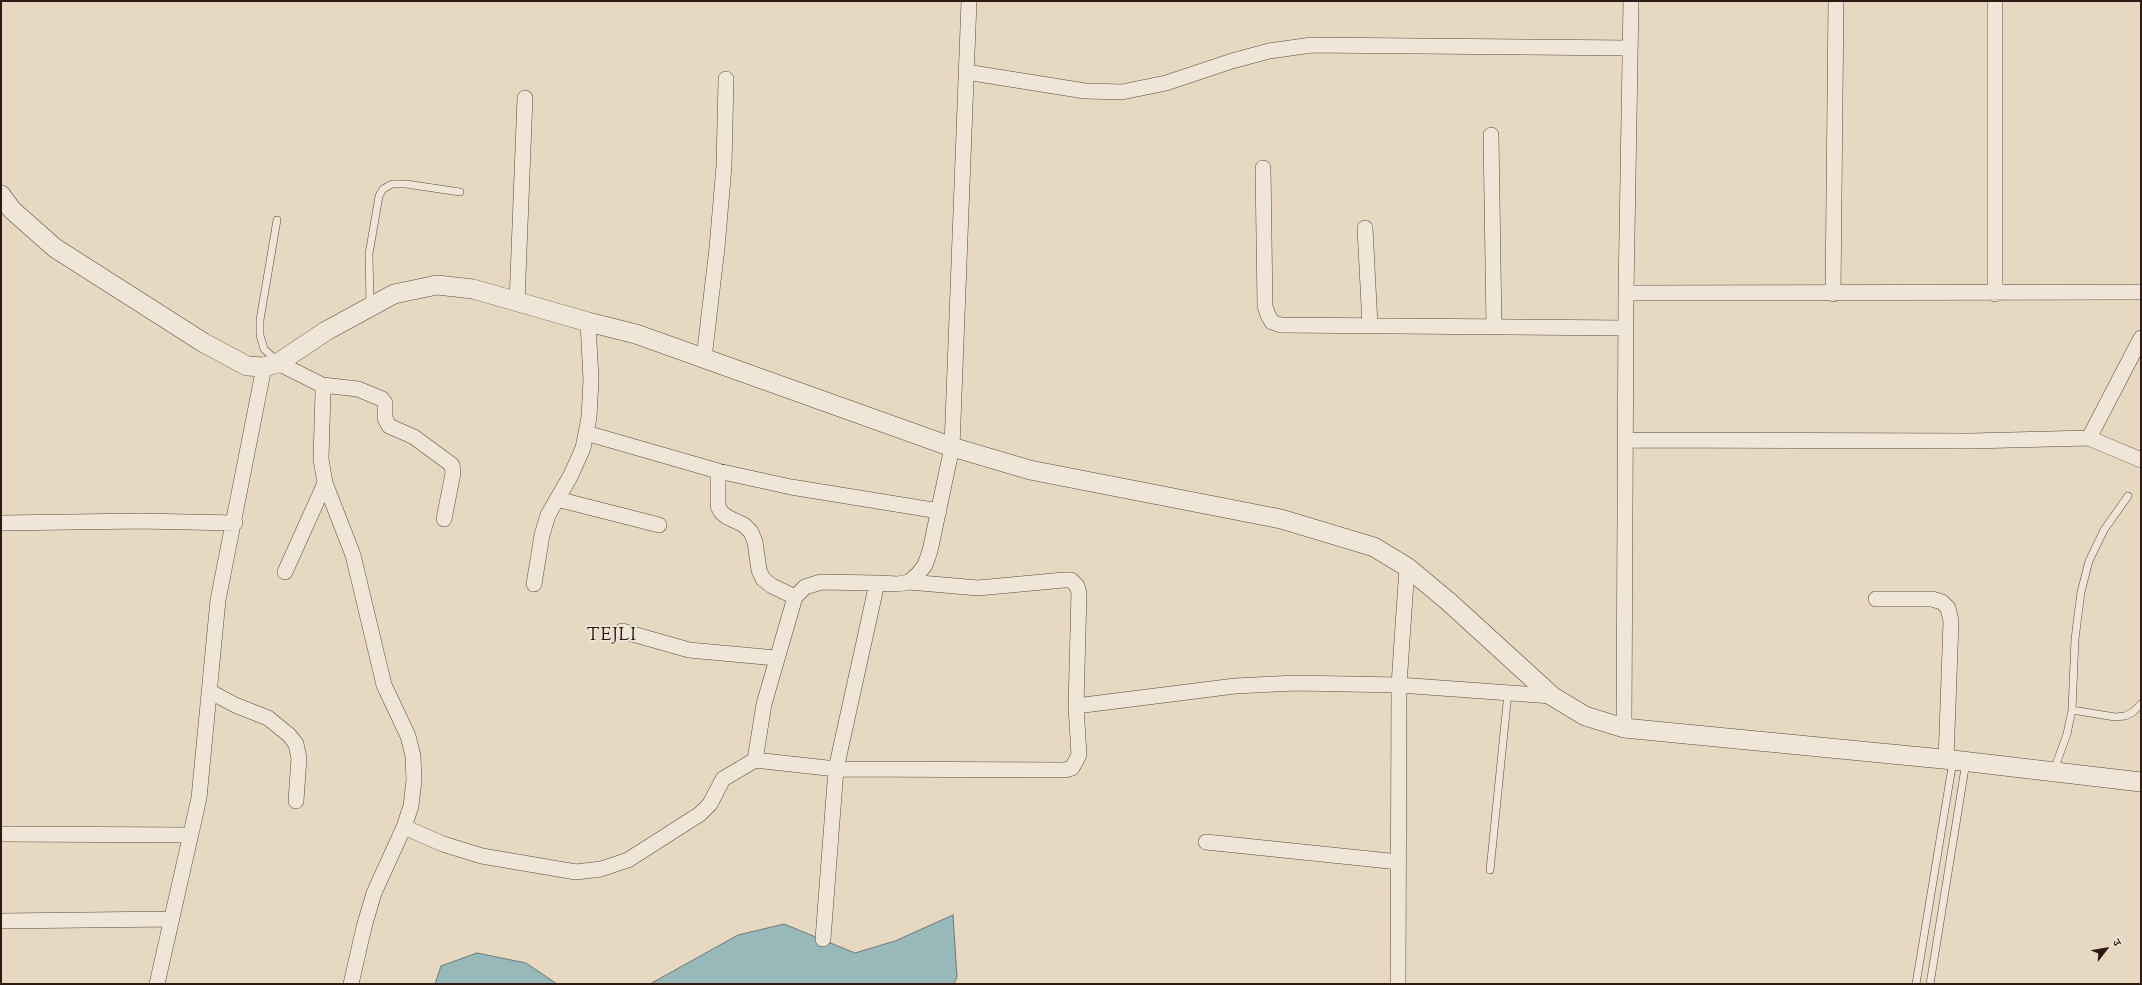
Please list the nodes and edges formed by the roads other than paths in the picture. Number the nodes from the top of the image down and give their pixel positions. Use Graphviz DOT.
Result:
graph roads {
  1 [pos="968,1"];
  2 [pos="1631,1"];
  3 [pos="1836,1"];
  4 [pos="1995,1"];
  5 [pos="1630,48"];
  6 [pos="966,72"];
  7 [pos="726,79"];
  8 [pos="525,98"];
  9 [pos="1491,135"];
  10 [pos="1263,168"];
  11 [pos="460,192"];
  12 [pos="1,195"];
  13 [pos="277,220"];
  14 [pos="1365,228"];
  15 [pos="2141,292"];
  16 [pos="1626,293"];
  17 [pos="1833,294"];
  18 [pos="1994,294"];
  19 [pos="517,302"];
  20 [pos="370,307"];
  21 [pos="588,322"];
  22 [pos="1370,324"];
  23 [pos="1494,327"];
  24 [pos="1626,328"];
  25 [pos="2141,338"];
  26 [pos="704,358"];
  27 [pos="271,365"];
  28 [pos="322,385"];
  29 [pos="586,433"];
  30 [pos="2089,438"];
  31 [pos="1625,440"];
  32 [pos="952,447"];
  33 [pos="2141,460"];
  34 [pos="718,471"];
  35 [pos="325,483"];
  36 [pos="2128,496"];
  37 [pos="557,498"];
  38 [pos="939,511"];
  39 [pos="444,519"];
  40 [pos="1,523"];
  41 [pos="235,523"];
  42 [pos="659,525"];
  43 [pos="1407,567"];
  44 [pos="285,572"];
  45 [pos="909,582"];
  46 [pos="878,583"];
  47 [pos="534,584"];
  48 [pos="795,597"];
  49 [pos="1876,599"];
  50 [pos="622,631"];
  51 [pos="776,658"];
  52 [pos="1399,686"];
  53 [pos="209,691"];
  54 [pos="1508,694"];
  55 [pos="1552,696"];
  56 [pos="2141,704"];
  57 [pos="1076,706"];
  58 [pos="2072,710"];
  59 [pos="1624,728"];
  60 [pos="755,760"];
  61 [pos="1955,761"];
  62 [pos="836,769"];
  63 [pos="2053,772"];
  64 [pos="2141,782"];
  65 [pos="296,801"];
  66 [pos="404,827"];
  67 [pos="1,834"];
  68 [pos="190,835"];
  69 [pos="1206,842"];
  70 [pos="1399,862"];
  71 [pos="1490,870"];
  72 [pos="171,919"];
  73 [pos="1,921"];
  74 [pos="823,939"];
  75 [pos="157,984"];
  76 [pos="351,984"];
  77 [pos="1398,984"];
  78 [pos="1916,984"];
  79 [pos="1930,984"];
  1 -- 6 [label="street"];
  2 -- 5 [label="street"];
  3 -- 17 [label="street"];
  4 -- 18 [label="street"];
  5 -- 6 [label="street"];
  5 -- 16 [label="street"];
  6 -- 32 [label="street"];
  7 -- 26 [label="street"];
  8 -- 19 [label="street"];
  9 -- 23 [label="street"];
  10 -- 22 [label="street"];
  11 -- 20 [label="lane"];
  12 -- 27 [label="street"];
  13 -- 27 [label="lane"];
  14 -- 22 [label="street"];
  15 -- 18 [label="street"];
  16 -- 17 [label="street"];
  16 -- 24 [label="street"];
  17 -- 18 [label="street"];
  19 -- 20 [label="street"];
  19 -- 21 [label="street"];
  20 -- 27 [label="street"];
  21 -- 26 [label="street"];
  21 -- 29 [label="street"];
  22 -- 23 [label="street"];
  23 -- 24 [label="street"];
  24 -- 31 [label="street"];
  25 -- 30 [label="street"];
  26 -- 32 [label="street"];
  27 -- 28 [label="street"];
  27 -- 41 [label="street"];
  28 -- 35 [label="street"];
  28 -- 39 [label="street"];
  29 -- 34 [label="street"];
  29 -- 37 [label="street"];
  30 -- 31 [label="street"];
  30 -- 33 [label="street"];
  31 -- 59 [label="street"];
  32 -- 38 [label="street"];
  32 -- 43 [label="street"];
  34 -- 38 [label="street"];
  34 -- 48 [label="street"];
  35 -- 44 [label="street"];
  35 -- 66 [label="street"];
  36 -- 58 [label="lane"];
  37 -- 42 [label="street"];
  37 -- 47 [label="street"];
  38 -- 45 [label="street"];
  40 -- 41 [label="street"];
  41 -- 53 [label="street"];
  43 -- 52 [label="street"];
  43 -- 55 [label="street"];
  45 -- 46 [label="street"];
  45 -- 57 [label="street"];
  46 -- 48 [label="street"];
  46 -- 62 [label="street"];
  48 -- 51 [label="street"];
  49 -- 61 [label="street"];
  50 -- 51 [label="street"];
  51 -- 60 [label="street"];
  52 -- 54 [label="street"];
  52 -- 57 [label="street"];
  52 -- 70 [label="street"];
  53 -- 65 [label="street"];
  53 -- 68 [label="street"];
  54 -- 55 [label="street"];
  54 -- 71 [label="lane"];
  55 -- 59 [label="street"];
  56 -- 58 [label="lane"];
  57 -- 62 [label="street"];
  58 -- 63 [label="lane"];
  59 -- 61 [label="street"];
  60 -- 62 [label="street"];
  60 -- 66 [label="street"];
  61 -- 63 [label="street"];
  61 -- 78 [label="lane"];
  61 -- 79 [label="lane"];
  62 -- 74 [label="street"];
  63 -- 64 [label="street"];
  66 -- 76 [label="street"];
  67 -- 68 [label="street"];
  68 -- 72 [label="street"];
  69 -- 70 [label="street"];
  70 -- 77 [label="street"];
  72 -- 73 [label="street"];
  72 -- 75 [label="street"];
}
